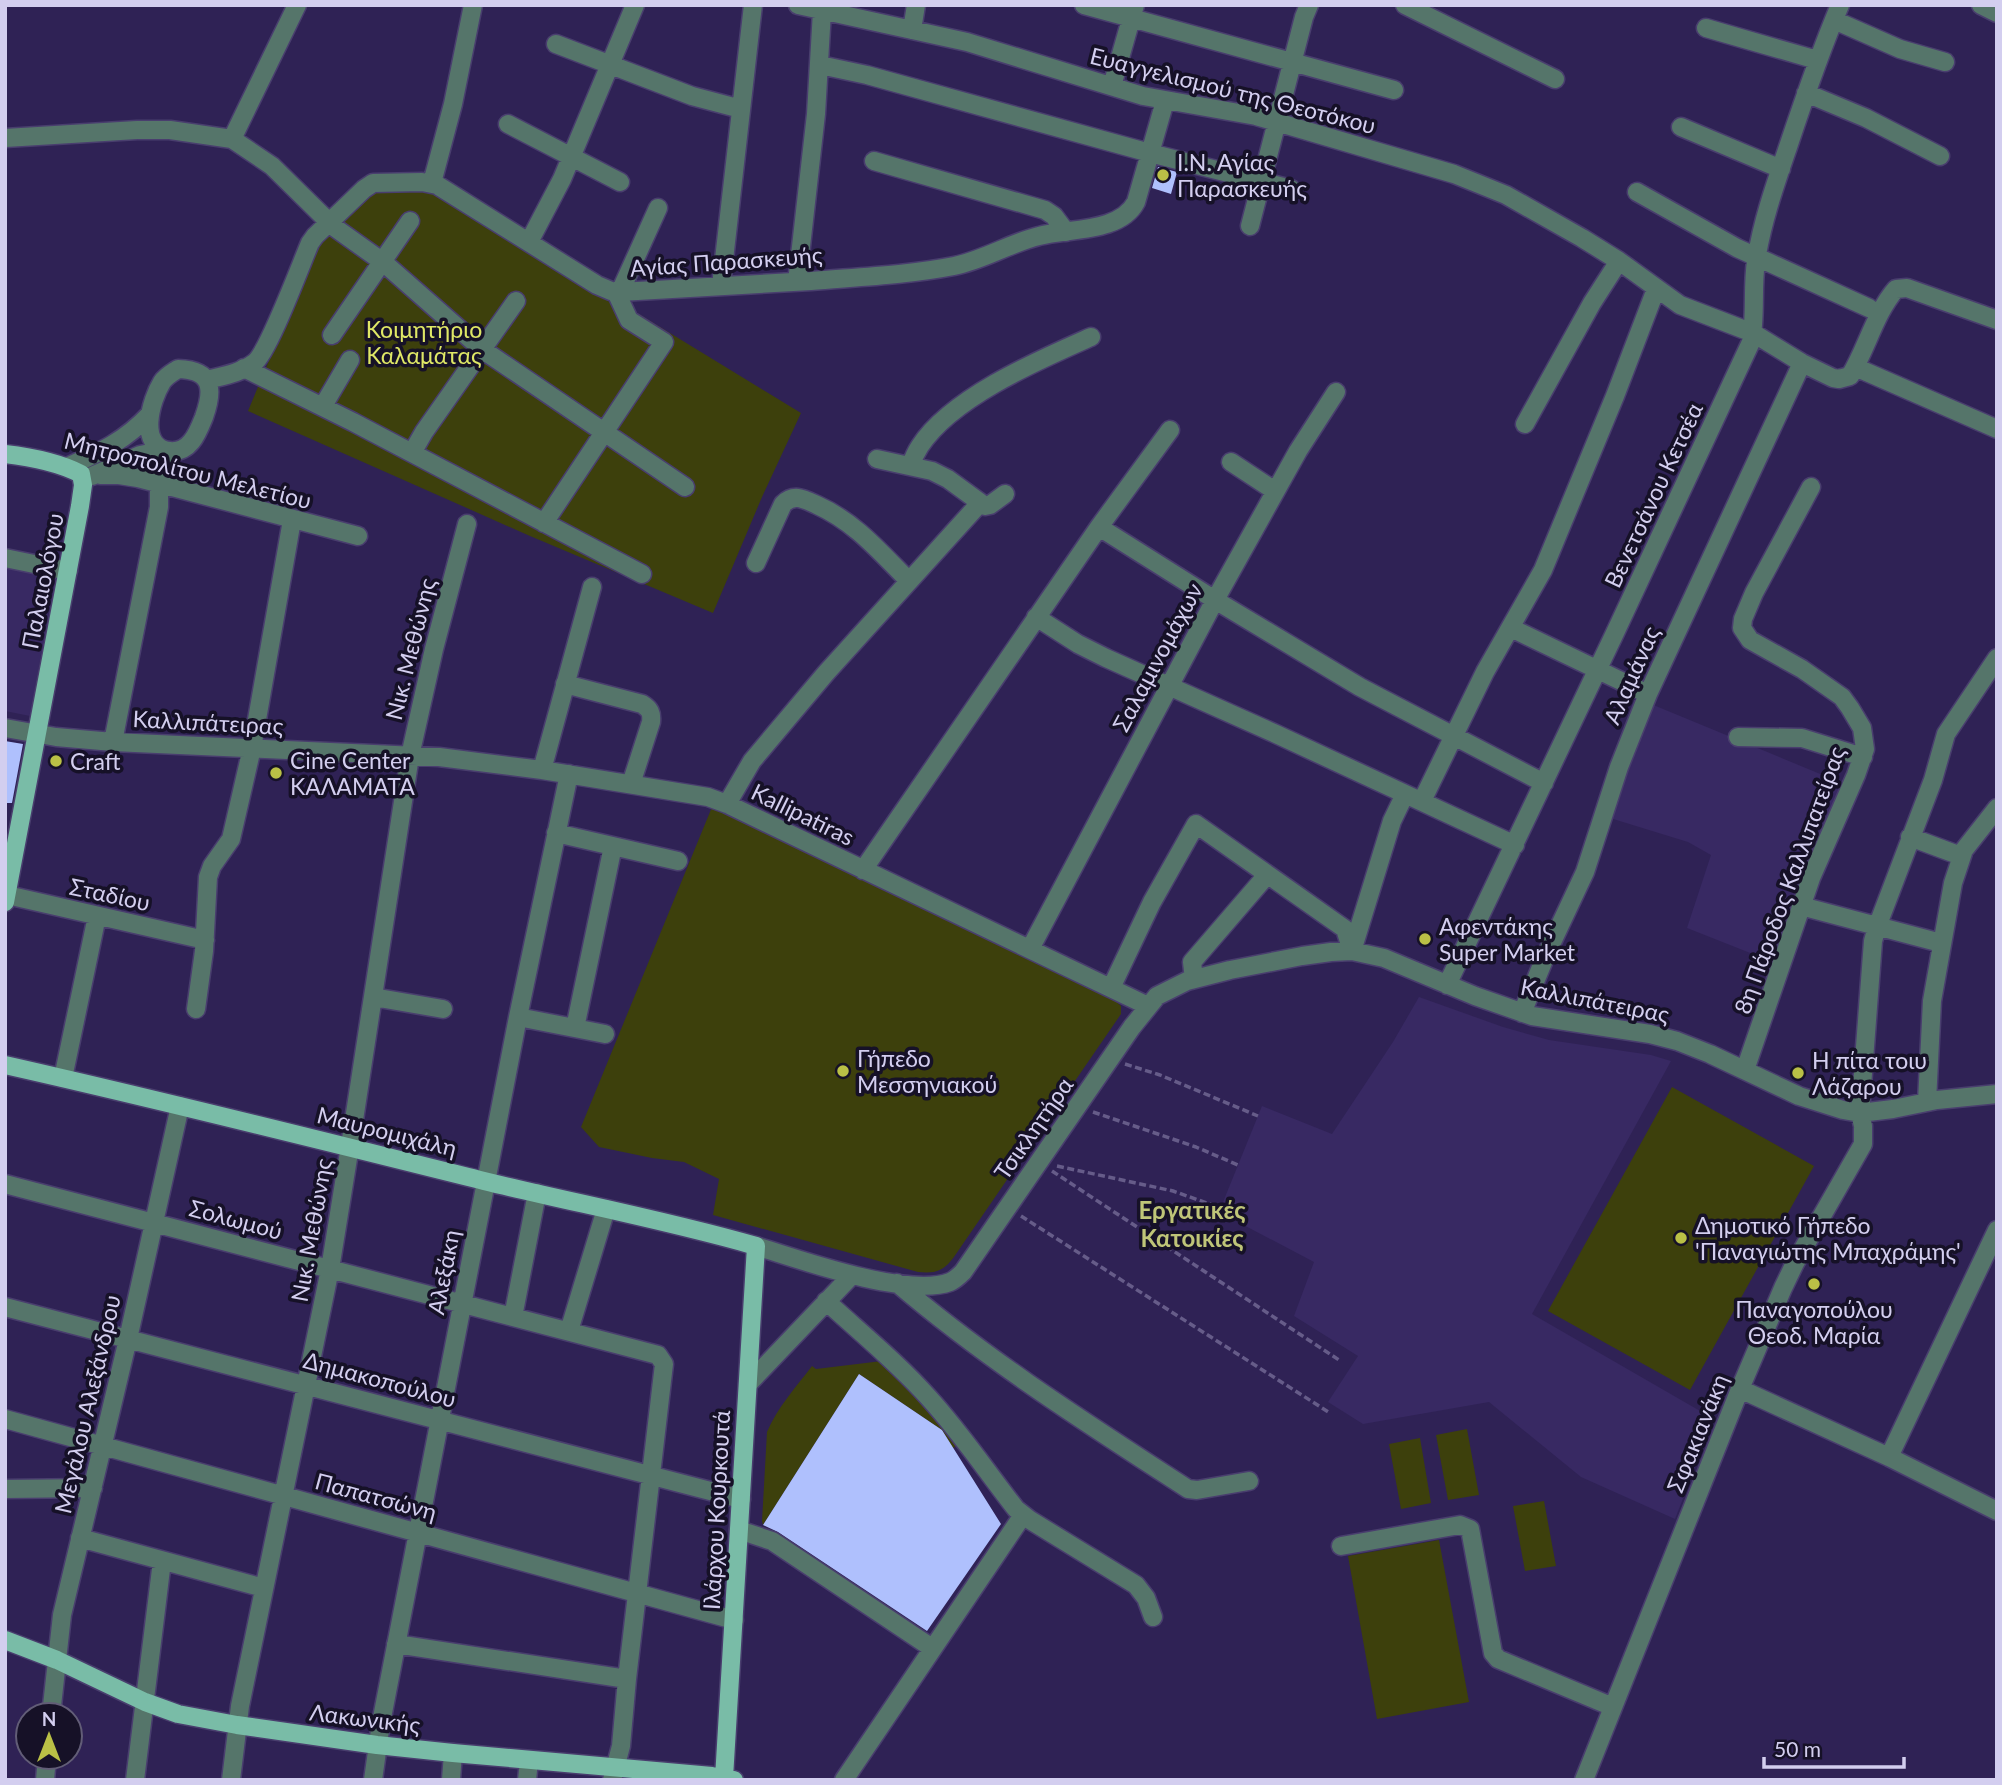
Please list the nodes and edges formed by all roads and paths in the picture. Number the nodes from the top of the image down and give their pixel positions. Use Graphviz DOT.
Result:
graph roads {
  1 [pos="297,5"];
  2 [pos="472,5"];
  3 [pos="635,5"];
  4 [pos="753,5"];
  5 [pos="798,5"];
  6 [pos="916,5"];
  7 [pos="1084,5"];
  8 [pos="1309,5"];
  9 [pos="1981,5"];
  10 [pos="1409,6"];
  11 [pos="835,10"];
  12 [pos="1133,11"];
  13 [pos="1837,13"];
  14 [pos="1997,13"];
  15 [pos="1706,28"];
  16 [pos="912,30"];
  17 [pos="556,44"];
  18 [pos="1817,60"];
  19 [pos="1293,62"];
  20 [pos="1945,62"];
  21 [pos="611,65"];
  22 [pos="820,65"];
  23 [pos="1555,79"];
  24 [pos="1112,86"];
  25 [pos="1394,90"];
  26 [pos="1806,93"];
  27 [pos="1165,101"];
  28 [pos="741,108"];
  29 [pos="1277,122"];
  30 [pos="508,124"];
  31 [pos="1681,127"];
  32 [pos="5,138"];
  33 [pos="232,139"];
  34 [pos="1150,153"];
  35 [pos="572,156"];
  36 [pos="1940,156"];
  37 [pos="874,161"];
  38 [pos="1781,169"];
  39 [pos="1261,181"];
  40 [pos="620,182"];
  41 [pos="432,183"];
  42 [pos="1291,189"];
  43 [pos="1637,192"];
  44 [pos="658,208"];
  45 [pos="410,221"];
  46 [pos="330,223"];
  47 [pos="1250,226"];
  48 [pos="1066,232"];
  49 [pos="529,242"];
  50 [pos="1757,257"];
  51 [pos="1619,261"];
  52 [pos="383,262"];
  53 [pos="797,282"];
  54 [pos="721,286"];
  55 [pos="1656,289"];
  56 [pos="618,292"];
  57 [pos="516,301"];
  58 [pos="1869,309"];
  59 [pos="1997,320"];
  60 [pos="1753,333"];
  61 [pos="332,335"];
  62 [pos="1091,337"];
  63 [pos="483,350"];
  64 [pos="350,360"];
  65 [pos="1802,363"];
  66 [pos="244,368"];
  67 [pos="1856,368"];
  68 [pos="207,380"];
  69 [pos="1336,392"];
  70 [pos="323,406"];
  71 [pos="150,414"];
  72 [pos="1525,424"];
  73 [pos="1997,429"];
  74 [pos="1170,430"];
  75 [pos="604,433"];
  76 [pos="165,450"];
  77 [pos="412,453"];
  78 [pos="5,454"];
  79 [pos="877,459"];
  80 [pos="1231,462"];
  81 [pos="911,465"];
  82 [pos="80,472"];
  83 [pos="159,484"];
  84 [pos="685,487"];
  85 [pos="1811,487"];
  86 [pos="1275,491"];
  87 [pos="1005,494"];
  88 [pos="980,503"];
  89 [pos="292,520"];
  90 [pos="544,523"];
  91 [pos="467,524"];
  92 [pos="1099,527"];
  93 [pos="358,537"];
  94 [pos="5,558"];
  95 [pos="756,563"];
  96 [pos="68,571"];
  97 [pos="642,574"];
  98 [pos="909,581"];
  99 [pos="592,587"];
  100 [pos="1215,600"];
  101 [pos="1036,617"];
  102 [pos="1511,628"];
  103 [pos="1997,658"];
  104 [pos="1598,669"];
  105 [pos="565,684"];
  106 [pos="1169,686"];
  107 [pos="1648,694"];
  108 [pos="5,728"];
  109 [pos="38,734"];
  110 [pos="1453,736"];
  111 [pos="1738,737"];
  112 [pos="113,742"];
  113 [pos="252,748"];
  114 [pos="410,755"];
  115 [pos="1863,757"];
  116 [pos="542,770"];
  117 [pos="569,774"];
  118 [pos="1544,783"];
  119 [pos="631,784"];
  120 [pos="1413,797"];
  121 [pos="727,804"];
  122 [pos="1997,808"];
  123 [pos="556,833"];
  124 [pos="1910,837"];
  125 [pos="1515,845"];
  126 [pos="613,846"];
  127 [pos="1961,856"];
  128 [pos="678,861"];
  129 [pos="863,870"];
  130 [pos="1267,875"];
  131 [pos="6,898"];
  132 [pos="1801,906"];
  133 [pos="97,916"];
  134 [pos="1877,927"];
  135 [pos="205,940"];
  136 [pos="1941,943"];
  137 [pos="1030,949"];
  138 [pos="1352,951"];
  139 [pos="1194,979"];
  140 [pos="1447,985"];
  141 [pos="1111,988"];
  142 [pos="373,996"];
  143 [pos="1148,1006"];
  144 [pos="443,1009"];
  145 [pos="196,1010"];
  146 [pos="1522,1013"];
  147 [pos="517,1017"];
  148 [pos="575,1028"];
  149 [pos="605,1034"];
  150 [pos="1110,1060"];
  151 [pos="5,1065"];
  152 [pos="1745,1070"];
  153 [pos="63,1078"];
  154 [pos="1997,1094"];
  155 [pos="1927,1102"];
  156 [pos="180,1106"];
  157 [pos="1077,1107"];
  158 [pos="1860,1113"];
  159 [pos="1258,1116"];
  160 [pos="350,1146"];
  161 [pos="1039,1162"];
  162 [pos="1238,1165"];
  163 [pos="485,1181"];
  164 [pos="5,1184"];
  165 [pos="537,1193"];
  166 [pos="1007,1208"];
  167 [pos="1221,1208"];
  168 [pos="606,1209"];
  169 [pos="154,1223"];
  170 [pos="1996,1232"];
  171 [pos="756,1246"];
  172 [pos="330,1269"];
  173 [pos="852,1275"];
  174 [pos="897,1283"];
  175 [pos="826,1301"];
  176 [pos="462,1304"];
  177 [pos="5,1307"];
  178 [pos="513,1317"];
  179 [pos="569,1331"];
  180 [pos="128,1339"];
  181 [pos="1339,1360"];
  182 [pos="306,1384"];
  183 [pos="748,1384"];
  184 [pos="1740,1389"];
  185 [pos="1330,1413"];
  186 [pos="5,1419"];
  187 [pos="440,1421"];
  188 [pos="103,1446"];
  189 [pos="1889,1457"];
  190 [pos="651,1476"];
  191 [pos="1249,1481"];
  192 [pos="93,1488"];
  193 [pos="5,1489"];
  194 [pos="284,1496"];
  195 [pos="741,1499"];
  196 [pos="1997,1511"];
  197 [pos="1023,1515"];
  198 [pos="739,1530"];
  199 [pos="418,1533"];
  200 [pos="80,1538"];
  201 [pos="1341,1546"];
  202 [pos="162,1561"];
  203 [pos="264,1588"];
  204 [pos="638,1594"];
  205 [pos="1153,1617"];
  206 [pos="734,1620"];
  207 [pos="5,1640"];
  208 [pos="396,1644"];
  209 [pos="932,1648"];
  210 [pos="57,1660"];
  211 [pos="627,1679"];
  212 [pos="53,1701"];
  213 [pos="145,1702"];
  214 [pos="1613,1707"];
  215 [pos="237,1725"];
  216 [pos="377,1745"];
  217 [pos="453,1753"];
  218 [pos="529,1761"];
  219 [pos="614,1774"];
  220 [pos="723,1778"];
  221 [pos="1589,1778"];
  222 [pos="135,1780"];
  223 [pos="231,1780"];
  224 [pos="373,1780"];
  225 [pos="451,1780"];
  226 [pos="527,1780"];
  227 [pos="844,1780"];
  1 -- 33 [label="street"];
  2 -- 41 [label="street"];
  3 -- 21 [label="street"];
  4 -- 28 [label="street"];
  5 -- 11 [label="street, Ευαγγελισμού της Θεοτόκου"];
  6 -- 16 [label="street"];
  7 -- 12 [label="street"];
  8 -- 19 [label="street"];
  9 -- 14 [label="street"];
  10 -- 23 [label="street"];
  11 -- 16 [label="street, Ευαγγελισμού της Θεοτόκου"];
  11 -- 22 [label="street"];
  12 -- 19 [label="street"];
  12 -- 24 [label="street"];
  13 -- 18 [label="street, Βενετσάνου Κετσέα"];
  13 -- 20 [label="street"];
  15 -- 18 [label="street"];
  16 -- 24 [label="street, Ευαγγελισμού της Θεοτόκου"];
  17 -- 21 [label="street"];
  18 -- 26 [label="street, Βενετσάνου Κετσέα"];
  19 -- 25 [label="street"];
  19 -- 29 [label="street"];
  21 -- 28 [label="street"];
  21 -- 35 [label="street"];
  22 -- 34 [label="street"];
  22 -- 53 [label="street"];
  24 -- 27 [label="street, Ευαγγελισμού της Θεοτόκου"];
  26 -- 36 [label="street"];
  26 -- 38 [label="street, Βενετσάνου Κετσέα"];
  27 -- 29 [label="street, Ευαγγελισμού της Θεοτόκου"];
  27 -- 34 [label="street, Αγίας Παρασκευής"];
  28 -- 54 [label="street"];
  29 -- 39 [label="street"];
  29 -- 51 [label="street, Ευαγγελισμού της Θεοτόκου"];
  30 -- 35 [label="street"];
  31 -- 38 [label="street"];
  32 -- 33 [label="street"];
  33 -- 46 [label="street"];
  34 -- 39 [label="street"];
  34 -- 48 [label="street, Αγίας Παρασκευής"];
  35 -- 40 [label="street"];
  35 -- 49 [label="street"];
  37 -- 48 [label="street"];
  38 -- 50 [label="street, Βενετσάνου Κετσέα"];
  39 -- 42 [label="street"];
  39 -- 47 [label="street"];
  41 -- 46 [label="street"];
  41 -- 49 [label="street, Αγίας Παρασκευής"];
  43 -- 50 [label="street"];
  44 -- 56 [label="street"];
  45 -- 52 [label="street"];
  46 -- 52 [label="street"];
  46 -- 66 [label="street"];
  48 -- 53 [label="street, Αγίας Παρασκευής"];
  49 -- 56 [label="street, Αγίας Παρασκευής"];
  50 -- 58 [label="street"];
  50 -- 60 [label="street, Βενετσάνου Κετσέα"];
  51 -- 55 [label="street, Ευαγγελισμού της Θεοτόκου"];
  51 -- 72 [label="street"];
  52 -- 61 [label="street"];
  52 -- 63 [label="street"];
  53 -- 54 [label="street, Αγίας Παρασκευής"];
  54 -- 56 [label="street, Αγίας Παρασκευής"];
  55 -- 60 [label="street, Ευαγγελισμού της Θεοτόκου"];
  55 -- 102 [label="street"];
  56 -- 75 [label="street"];
  57 -- 63 [label="street"];
  59 -- 67 [label="street"];
  60 -- 65 [label="street, Ευαγγελισμού της Θεοτόκου"];
  60 -- 104 [label="street, Βενετσάνου Κετσέα"];
  62 -- 81 [label="street"];
  63 -- 75 [label="street"];
  63 -- 77 [label="street"];
  64 -- 70 [label="street"];
  65 -- 67 [label="street, Ευαγγελισμού της Θεοτόκου"];
  65 -- 107 [label="street, Αλαμάνας"];
  66 -- 68 [label="street"];
  66 -- 70 [label="street"];
  67 -- 73 [label="street"];
  68 -- 71 [label="street"];
  68 -- 76 [label="street"];
  69 -- 86 [label="street, Σαλαμινομάχων"];
  70 -- 77 [label="street"];
  71 -- 76 [label="street"];
  71 -- 82 [label="street"];
  74 -- 92 [label="street"];
  75 -- 84 [label="street"];
  75 -- 90 [label="street"];
  76 -- 82 [label="street"];
  76 -- 83 [label="street"];
  77 -- 90 [label="street"];
  78 -- 82 [label="main road, Μητροπολίτου Μελετίου"];
  79 -- 81 [label="street"];
  80 -- 86 [label="street"];
  81 -- 88 [label="street"];
  82 -- 83 [label="street, Μητροπολίτου Μελετίου"];
  82 -- 96 [label="main road, Παλαιολόγου"];
  83 -- 89 [label="street, Μητροπολίτου Μελετίου"];
  83 -- 112 [label="street"];
  85 -- 115 [label="street, 8η Πάροδος Καλλιπατείρας"];
  86 -- 100 [label="street, Σαλαμινομάχων"];
  87 -- 88 [label="street"];
  88 -- 98 [label="street"];
  89 -- 93 [label="street, Μητροπολίτου Μελετίου"];
  89 -- 113 [label="street"];
  90 -- 97 [label="street"];
  91 -- 114 [label="street, Νικ. Μεθώνης"];
  92 -- 100 [label="street"];
  92 -- 101 [label="street"];
  94 -- 96 [label="street"];
  95 -- 98 [label="street"];
  96 -- 109 [label="main road, Παλαιολόγου"];
  98 -- 121 [label="street"];
  99 -- 105 [label="street"];
  100 -- 106 [label="street, Σαλαμινομάχων"];
  100 -- 110 [label="street"];
  101 -- 106 [label="street"];
  101 -- 129 [label="street"];
  102 -- 104 [label="street"];
  102 -- 110 [label="street"];
  103 -- 124 [label="street, Σφακιανάκη"];
  104 -- 107 [label="street"];
  104 -- 118 [label="street, Βενετσάνου Κετσέα"];
  105 -- 116 [label="street"];
  105 -- 119 [label="street"];
  106 -- 120 [label="street"];
  106 -- 137 [label="street, Σαλαμινομάχων"];
  107 -- 146 [label="street, Αλαμάνας"];
  108 -- 109 [label="street, Καλλιπάτειρας"];
  109 -- 112 [label="street, Καλλιπάτειρας"];
  109 -- 131 [label="main road, Παλαιολόγου"];
  110 -- 118 [label="street"];
  110 -- 120 [label="street"];
  111 -- 115 [label="street"];
  112 -- 113 [label="street, Καλλιπάτειρας"];
  113 -- 114 [label="street, Καλλιπάτειρας"];
  113 -- 135 [label="street"];
  114 -- 116 [label="street, Kallipatiras"];
  114 -- 142 [label="street, Νικ. Μεθώνης"];
  115 -- 132 [label="street, 8η Πάροδος Καλλιπατείρας"];
  116 -- 117 [label="street, Kallipatiras"];
  117 -- 119 [label="street, Kallipatiras"];
  117 -- 123 [label="street, Αλεξάκη"];
  118 -- 125 [label="street, Βενετσάνου Κετσέα"];
  119 -- 121 [label="street, Kallipatiras"];
  120 -- 125 [label="street"];
  120 -- 138 [label="street"];
  121 -- 129 [label="street, Kallipatiras"];
  122 -- 127 [label="street"];
  123 -- 126 [label="street"];
  123 -- 147 [label="street, Αλεξάκη"];
  124 -- 127 [label="street"];
  124 -- 134 [label="street, Σφακιανάκη"];
  125 -- 140 [label="street, Βενετσάνου Κετσέα"];
  126 -- 128 [label="street"];
  126 -- 148 [label="street"];
  127 -- 136 [label="street"];
  129 -- 137 [label="street, Kallipatiras"];
  130 -- 138 [label="street"];
  130 -- 139 [label="street"];
  130 -- 141 [label="street"];
  131 -- 133 [label="street, Σταδίου"];
  132 -- 134 [label="street"];
  132 -- 152 [label="street, 8η Πάροδος Καλλιπατείρας"];
  133 -- 135 [label="street, Σταδίου"];
  133 -- 153 [label="street"];
  134 -- 136 [label="street"];
  134 -- 158 [label="street, Σφακιανάκη"];
  135 -- 145 [label="street"];
  136 -- 155 [label="street"];
  137 -- 141 [label="street, Kallipatiras"];
  138 -- 139 [label="street, Καλλιπάτειρας"];
  138 -- 140 [label="street, Καλλιπάτειρας"];
  139 -- 143 [label="street, Καλλιπάτειρας"];
  140 -- 146 [label="street, Καλλιπάτειρας"];
  141 -- 143 [label="street, Kallipatiras"];
  142 -- 144 [label="street"];
  142 -- 160 [label="street, Νικ. Μεθώνης"];
  143 -- 150 [label="street, Τσικλητήρα"];
  146 -- 152 [label="street, Καλλιπάτειρας"];
  147 -- 148 [label="street"];
  147 -- 163 [label="street, Αλεξάκη"];
  148 -- 149 [label="street"];
  150 -- 157 [label="street, Τσικλητήρα"];
  150 -- 159 [label="path"];
  151 -- 153 [label="main road, Μαυρομιχάλη"];
  152 -- 158 [label="street, Καλλιπάτειρας"];
  153 -- 156 [label="main road, Μαυρομιχάλη"];
  154 -- 155 [label="street, Καλλιπάτειρας"];
  155 -- 158 [label="street, Καλλιπάτειρας"];
  156 -- 160 [label="main road, Μαυρομιχάλη"];
  156 -- 169 [label="street, Μεγάλου Αλεξάνδρου"];
  157 -- 161 [label="street, Τσικλητήρα"];
  157 -- 162 [label="path"];
  158 -- 184 [label="street, Σφακιανάκη"];
  160 -- 163 [label="main road, Μαυρομιχάλη"];
  160 -- 172 [label="street, Νικ. Μεθώνης"];
  161 -- 166 [label="street, Τσικλητήρα"];
  161 -- 167 [label="path"];
  161 -- 181 [label="path"];
  163 -- 165 [label="main road, Μαυρομιχάλη"];
  163 -- 176 [label="street, Αλεξάκη"];
  164 -- 169 [label="street, Σολωμού"];
  165 -- 168 [label="main road, Μαυρομιχάλη"];
  165 -- 178 [label="street"];
  166 -- 174 [label="street, Τσικλητήρα"];
  166 -- 185 [label="path"];
  168 -- 171 [label="main road, Μαυρομιχάλη"];
  168 -- 179 [label="street"];
  169 -- 172 [label="street, Σολωμού"];
  169 -- 180 [label="street, Μεγάλου Αλεξάνδρου"];
  170 -- 189 [label="street"];
  171 -- 173 [label="street"];
  171 -- 183 [label="main road, Ιλάρχου Κουρκουτά"];
  172 -- 176 [label="street, Σολωμού"];
  172 -- 182 [label="street, Νικ. Μεθώνης"];
  173 -- 174 [label="street"];
  173 -- 175 [label="street"];
  174 -- 191 [label="street"];
  175 -- 183 [label="street"];
  175 -- 197 [label="street"];
  176 -- 178 [label="street, Σολωμού"];
  176 -- 187 [label="street, Αλεξάκη"];
  177 -- 180 [label="street, Δημακοπούλου"];
  178 -- 179 [label="street, Σολωμού"];
  179 -- 190 [label="street, Σολωμού"];
  180 -- 182 [label="street, Δημακοπούλου"];
  180 -- 188 [label="street, Μεγάλου Αλεξάνδρου"];
  182 -- 187 [label="street, Δημακοπούλου"];
  182 -- 194 [label="street, Νικ. Μεθώνης"];
  183 -- 195 [label="main road, Ιλάρχου Κουρκουτά"];
  184 -- 189 [label="street"];
  184 -- 214 [label="street, Σφακιανάκη"];
  186 -- 188 [label="street, Παπατσώνη"];
  187 -- 190 [label="street, Δημακοπούλου"];
  187 -- 199 [label="street, Αλεξάκη"];
  188 -- 192 [label="street, Μεγάλου Αλεξάνδρου"];
  188 -- 194 [label="street, Παπατσώνη"];
  189 -- 196 [label="street"];
  190 -- 195 [label="street, Δημακοπούλου"];
  190 -- 204 [label="street"];
  192 -- 193 [label="street"];
  192 -- 200 [label="street, Μεγάλου Αλεξάνδρου"];
  194 -- 199 [label="street, Παπατσώνη"];
  194 -- 203 [label="street, Νικ. Μεθώνης"];
  195 -- 198 [label="main road, Ιλάρχου Κουρκουτά"];
  197 -- 205 [label="street"];
  197 -- 209 [label="street"];
  198 -- 206 [label="main road, Ιλάρχου Κουρκουτά"];
  198 -- 209 [label="street"];
  199 -- 204 [label="street, Παπατσώνη"];
  199 -- 208 [label="street, Αλεξάκη"];
  200 -- 202 [label="street"];
  200 -- 210 [label="street, Μεγάλου Αλεξάνδρου"];
  201 -- 214 [label="street"];
  202 -- 203 [label="street"];
  202 -- 213 [label="street"];
  203 -- 215 [label="street, Νικ. Μεθώνης"];
  204 -- 206 [label="street, Παπατσώνη"];
  204 -- 211 [label="street"];
  206 -- 220 [label="main road, Ιλάρχου Κουρκουτά"];
  207 -- 210 [label="main road, Λακωνικής"];
  208 -- 211 [label="street"];
  208 -- 216 [label="street, Αλεξάκη"];
  209 -- 227 [label="street"];
  210 -- 212 [label="street, Μεγάλου Αλεξάνδρου"];
  210 -- 213 [label="main road, Λακωνικής"];
  211 -- 219 [label="street"];
  213 -- 215 [label="main road, Λακωνικής"];
  213 -- 222 [label="street"];
  214 -- 221 [label="street, Σφακιανάκη"];
  215 -- 216 [label="main road, Λακωνικής"];
  215 -- 223 [label="street, Νικ. Μεθώνης"];
  216 -- 217 [label="main road, Λακωνικής"];
  216 -- 224 [label="street, Αλεξάκη"];
  217 -- 218 [label="main road, Λακωνικής"];
  217 -- 225 [label="street"];
  218 -- 219 [label="main road, Λακωνικής"];
  218 -- 226 [label="street"];
  219 -- 220 [label="main road, Λακωνικής"];
}
